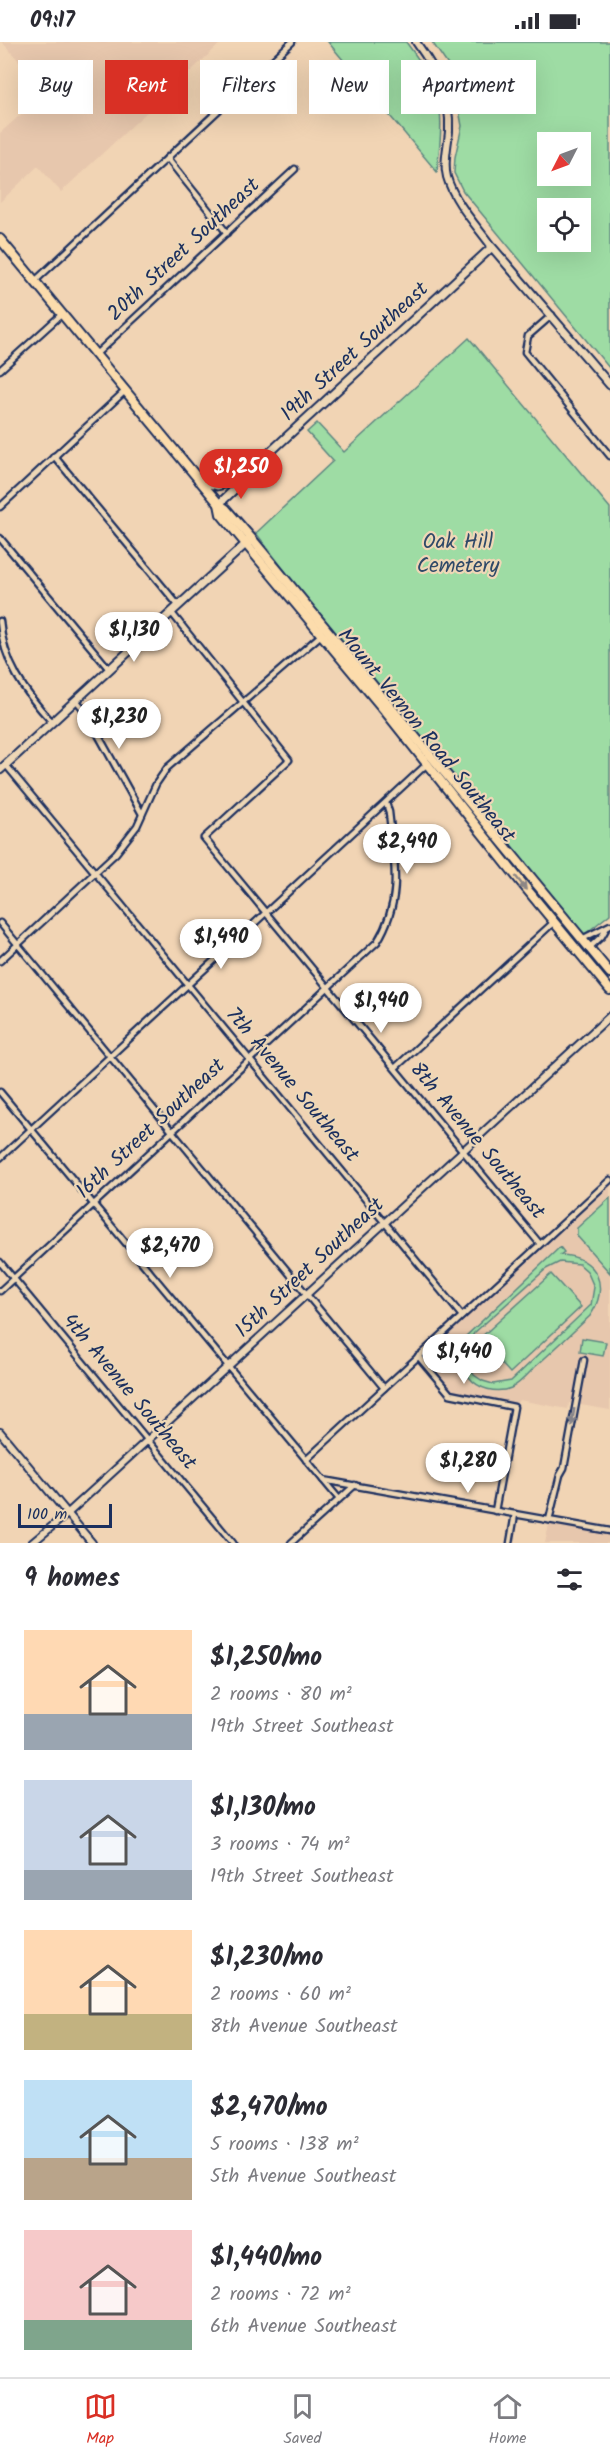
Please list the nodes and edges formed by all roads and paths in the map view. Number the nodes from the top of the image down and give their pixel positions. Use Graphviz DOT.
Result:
graph roads {
  1 [pos="292,42"];
  2 [pos="416,42"];
  3 [pos="167,158"];
  4 [pos="295,169"];
  5 [pos="226,233"];
  6 [pos="0,239"];
  7 [pos="492,247"];
  8 [pos="35,281"];
  9 [pos="62,314"];
  10 [pos="552,315"];
  11 [pos="95,355"];
  12 [pos="0,370"];
  13 [pos="610,385"];
  14 [pos="125,391"];
  15 [pos="54,456"];
  16 [pos="610,456"];
  17 [pos="240,480"];
  18 [pos="200,481"];
  19 [pos="219,504"];
  20 [pos="0,507"];
  21 [pos="0,538"];
  22 [pos="249,541"];
  23 [pos="178,606"];
  24 [pos="171,612"];
  25 [pos="0,621"];
  26 [pos="0,628"];
  27 [pos="321,635"];
  28 [pos="109,669"];
  29 [pos="76,700"];
  30 [pos="243,702"];
  31 [pos="52,722"];
  32 [pos="428,764"];
  33 [pos="3,767"];
  34 [pos="386,803"];
  35 [pos="142,814"];
  36 [pos="95,874"];
  37 [pos="538,903"];
  38 [pos="266,913"];
  39 [pos="554,922"];
  40 [pos="0,923"];
  41 [pos="608,927"];
  42 [pos="582,939"];
  43 [pos="18,945"];
  44 [pos="589,948"];
  45 [pos="0,961"];
  46 [pos="610,973"];
  47 [pos="188,985"];
  48 [pos="328,988"];
  49 [pos="610,990"];
  50 [pos="610,1016"];
  51 [pos="111,1057"];
  52 [pos="250,1060"];
  53 [pos="395,1068"];
  54 [pos="0,1092"];
  55 [pos="31,1130"];
  56 [pos="172,1132"];
  57 [pos="463,1150"];
  58 [pos="0,1158"];
  59 [pos="610,1180"];
  60 [pos="93,1205"];
  61 [pos="384,1222"];
  62 [pos="540,1244"];
  63 [pos="0,1262"];
  64 [pos="13,1278"];
  65 [pos="0,1291"];
  66 [pos="306,1294"];
  67 [pos="462,1316"];
  68 [pos="418,1356"];
  69 [pos="584,1360"];
  70 [pos="227,1366"];
  71 [pos="384,1388"];
  72 [pos="0,1432"];
  73 [pos="148,1440"];
  74 [pos="306,1460"];
  75 [pos="323,1480"];
  76 [pos="355,1485"];
  77 [pos="339,1499"];
  78 [pos="495,1511"];
  79 [pos="68,1514"];
  80 [pos="515,1514"];
  81 [pos="549,1520"];
  82 [pos="610,1532"];
  83 [pos="32,1543"];
  84 [pos="92,1543"];
  85 [pos="233,1543"];
  86 [pos="291,1543"];
  87 [pos="510,1543"];
  1 -- 3 [label="street"];
  2 -- 7 [label="street"];
  3 -- 5 [label="street"];
  3 -- 8 [label="street"];
  4 -- 5 [label="street, 20th Street Southeast"];
  5 -- 11 [label="street, 20th Street Southeast"];
  6 -- 8 [label="main road, Mount Vernon Road Southeast"];
  7 -- 10 [label="main road"];
  7 -- 17 [label="main road, 19th Street Southeast"];
  8 -- 9 [label="main road, Mount Vernon Road Southeast"];
  9 -- 11 [label="main road, Mount Vernon Road Southeast"];
  9 -- 12 [label="street"];
  10 -- 13 [label="main road"];
  10 -- 16 [label="street"];
  11 -- 14 [label="main road, Mount Vernon Road Southeast"];
  14 -- 15 [label="street"];
  14 -- 18 [label="main road, Mount Vernon Road Southeast"];
  15 -- 20 [label="street"];
  15 -- 23 [label="street"];
  17 -- 18 [label="main road"];
  17 -- 19 [label="main road, 19th Street Southeast"];
  18 -- 19 [label="main road, Mount Vernon Road Southeast"];
  19 -- 22 [label="main road, Mount Vernon Road Southeast"];
  21 -- 28 [label="street"];
  22 -- 23 [label="main road"];
  22 -- 27 [label="main road, Mount Vernon Road Southeast"];
  22 -- 42 [label="main road, Mount Vernon Road Southeast"];
  23 -- 24 [label="main road"];
  24 -- 28 [label="main road"];
  24 -- 30 [label="street"];
  25 -- 26 [label="street"];
  26 -- 31 [label="street"];
  27 -- 30 [label="street"];
  27 -- 32 [label="main road, Mount Vernon Road Southeast"];
  28 -- 29 [label="main road"];
  29 -- 31 [label="main road"];
  29 -- 35 [label="street"];
  30 -- 35 [label="street"];
  30 -- 38 [label="street, 8th Avenue Southeast"];
  31 -- 33 [label="main road"];
  32 -- 34 [label="street"];
  32 -- 37 [label="main road, Mount Vernon Road Southeast, one-way"];
  33 -- 36 [label="street, 7th Avenue Southeast"];
  34 -- 38 [label="street"];
  34 -- 48 [label="street, 16th Street Southeast"];
  35 -- 36 [label="street"];
  36 -- 43 [label="street"];
  36 -- 47 [label="street, 7th Avenue Southeast"];
  37 -- 39 [label="main road, Mount Vernon Road Southeast"];
  37 -- 44 [label="main road"];
  38 -- 47 [label="street"];
  38 -- 48 [label="street, 8th Avenue Southeast"];
  39 -- 49 [label="main road, Mount Vernon Road Southeast"];
  39 -- 53 [label="street"];
  40 -- 43 [label="street"];
  41 -- 42 [label="street"];
  41 -- 44 [label="street"];
  42 -- 44 [label="main road, Mount Vernon Road Southeast"];
  43 -- 45 [label="street"];
  43 -- 51 [label="street"];
  44 -- 46 [label="main road, Mount Vernon Road Southeast"];
  47 -- 51 [label="street"];
  47 -- 52 [label="street, 7th Avenue Southeast"];
  48 -- 52 [label="street, 16th Street Southeast"];
  48 -- 53 [label="street, 8th Avenue Southeast"];
  50 -- 57 [label="street, 15th Street Southeast"];
  51 -- 55 [label="street"];
  51 -- 56 [label="street"];
  52 -- 56 [label="street, 16th Street Southeast"];
  52 -- 61 [label="street, 7th Avenue Southeast"];
  53 -- 57 [label="street, 8th Avenue Southeast"];
  54 -- 55 [label="street"];
  55 -- 58 [label="street"];
  55 -- 60 [label="street"];
  56 -- 60 [label="street, 16th Street Southeast"];
  56 -- 66 [label="street"];
  57 -- 61 [label="street, 15th Street Southeast"];
  57 -- 62 [label="street, 8th Avenue Southeast"];
  59 -- 62 [label="street"];
  60 -- 64 [label="street, 16th Street Southeast"];
  60 -- 70 [label="street"];
  61 -- 66 [label="street, 15th Street Southeast"];
  61 -- 67 [label="street, 7th Avenue Southeast"];
  62 -- 67 [label="street"];
  63 -- 64 [label="street, 4th Avenue Southeast"];
  64 -- 65 [label="street, 16th Street Southeast"];
  64 -- 73 [label="street, 4th Avenue Southeast"];
  66 -- 70 [label="street, 15th Street Southeast"];
  66 -- 71 [label="street"];
  67 -- 68 [label="street"];
  68 -- 71 [label="street"];
  68 -- 78 [label="street"];
  69 -- 81 [label="street, one-way"];
  70 -- 73 [label="street, 15th Street Southeast"];
  70 -- 74 [label="street"];
  71 -- 74 [label="street"];
  72 -- 79 [label="street"];
  73 -- 79 [label="street, 15th Street Southeast"];
  73 -- 85 [label="street, 4th Avenue Southeast"];
  74 -- 75 [label="street"];
  75 -- 76 [label="street"];
  75 -- 77 [label="street"];
  76 -- 77 [label="street"];
  76 -- 78 [label="street"];
  77 -- 86 [label="street"];
  78 -- 80 [label="street"];
  79 -- 83 [label="street, 15th Street Southeast"];
  79 -- 84 [label="street"];
  80 -- 81 [label="street"];
  80 -- 87 [label="street"];
  81 -- 82 [label="street"];
}
